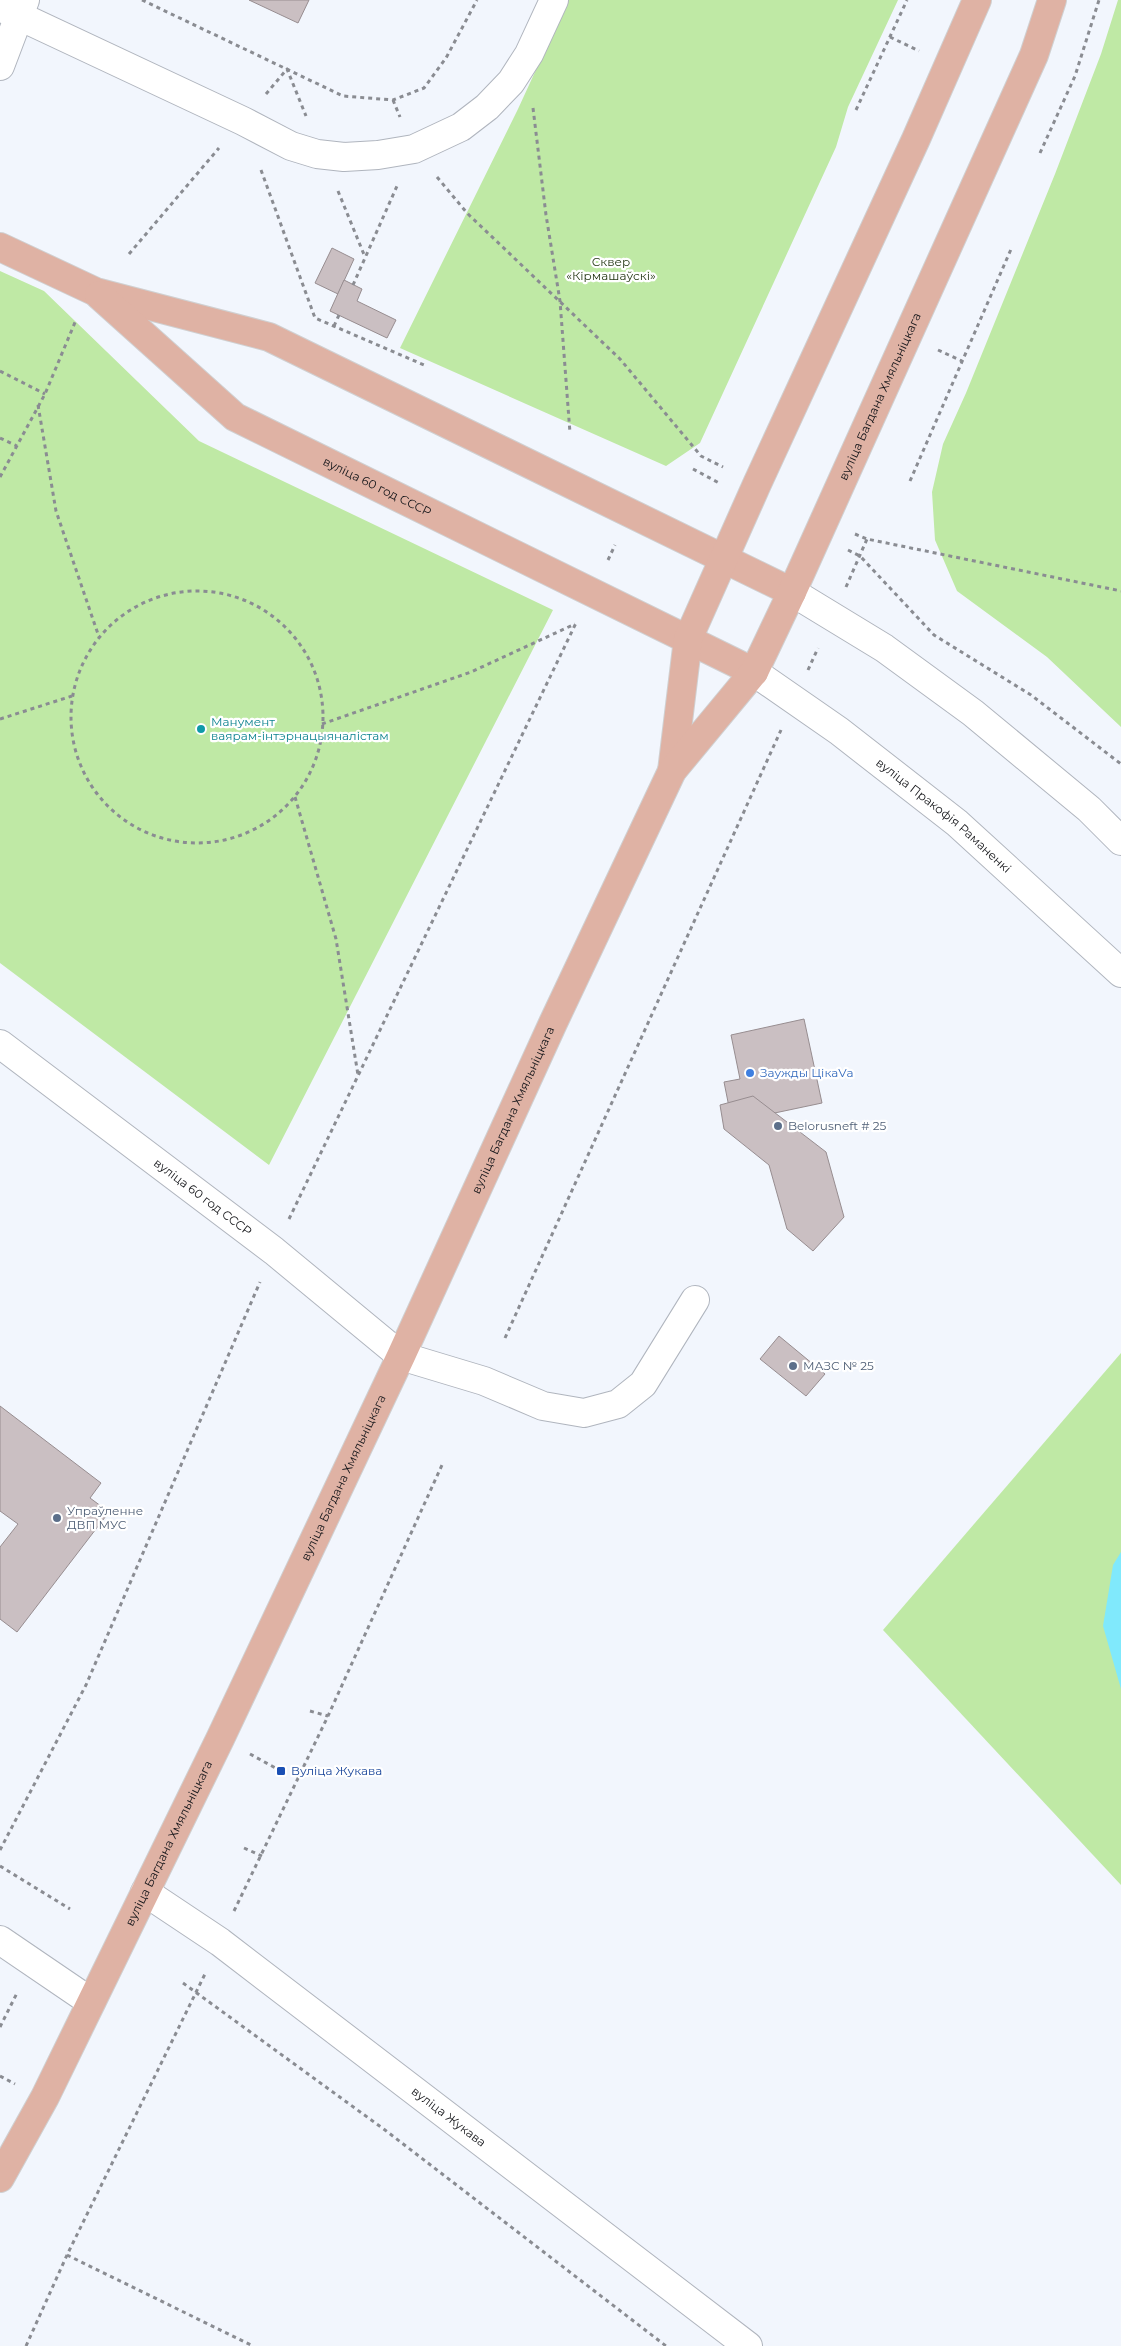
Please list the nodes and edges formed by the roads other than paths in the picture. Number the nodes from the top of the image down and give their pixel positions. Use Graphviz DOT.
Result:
graph roads {
  1 [pos="554,0"];
  2 [pos="977,0"];
  3 [pos="1052,0"];
  4 [pos="15,7"];
  5 [pos="0,66"];
  6 [pos="0,247"];
  7 [pos="96,292"];
  8 [pos="724,558"];
  9 [pos="792,592"];
  10 [pos="688,639"];
  11 [pos="754,672"];
  12 [pos="672,771"];
  13 [pos="1121,840"];
  14 [pos="1121,973"];
  15 [pos="0,1044"];
  16 [pos="695,1300"];
  17 [pos="401,1356"];
  18 [pos="145,1892"];
  19 [pos="0,1940"];
  20 [pos="91,2002"];
  21 [pos="0,2178"];
  22 [pos="748,2346"];
  1 -- 4 [label="street"];
  2 -- 8 [label="main road, вуліца Багдана Хмяльніцкага"];
  3 -- 9 [label="main road, вуліца Багдана Хмяльніцкага"];
  4 -- 5 [label="street"];
  6 -- 7 [label="main road, вуліца 60 год СССР"];
  7 -- 8 [label="main road, вуліца 60 год СССР"];
  7 -- 10 [label="main road, вуліца 60 год СССР"];
  8 -- 9 [label="main road, вуліца 60 год СССР"];
  8 -- 10 [label="main road, вуліца Багдана Хмяльніцкага"];
  9 -- 11 [label="main road, вуліца Багдана Хмяльніцкага"];
  9 -- 13 [label="street"];
  10 -- 11 [label="main road, вуліца 60 год СССР"];
  10 -- 12 [label="main road, вуліца Багдана Хмяльніцкага"];
  11 -- 12 [label="main road, вуліца Багдана Хмяльніцкага"];
  11 -- 14 [label="street, вуліца Пракофія Раманенкі"];
  12 -- 17 [label="main road, вуліца Багдана Хмяльніцкага"];
  15 -- 17 [label="street, вуліца 60 год СССР"];
  16 -- 17 [label="street"];
  17 -- 18 [label="main road, вуліца Багдана Хмяльніцкага"];
  18 -- 20 [label="main road, вуліца Багдана Хмяльніцкага"];
  18 -- 22 [label="street, вуліца Жукава"];
  19 -- 20 [label="street"];
  20 -- 21 [label="main road, вуліца Багдана Хмяльніцкага"];
}
